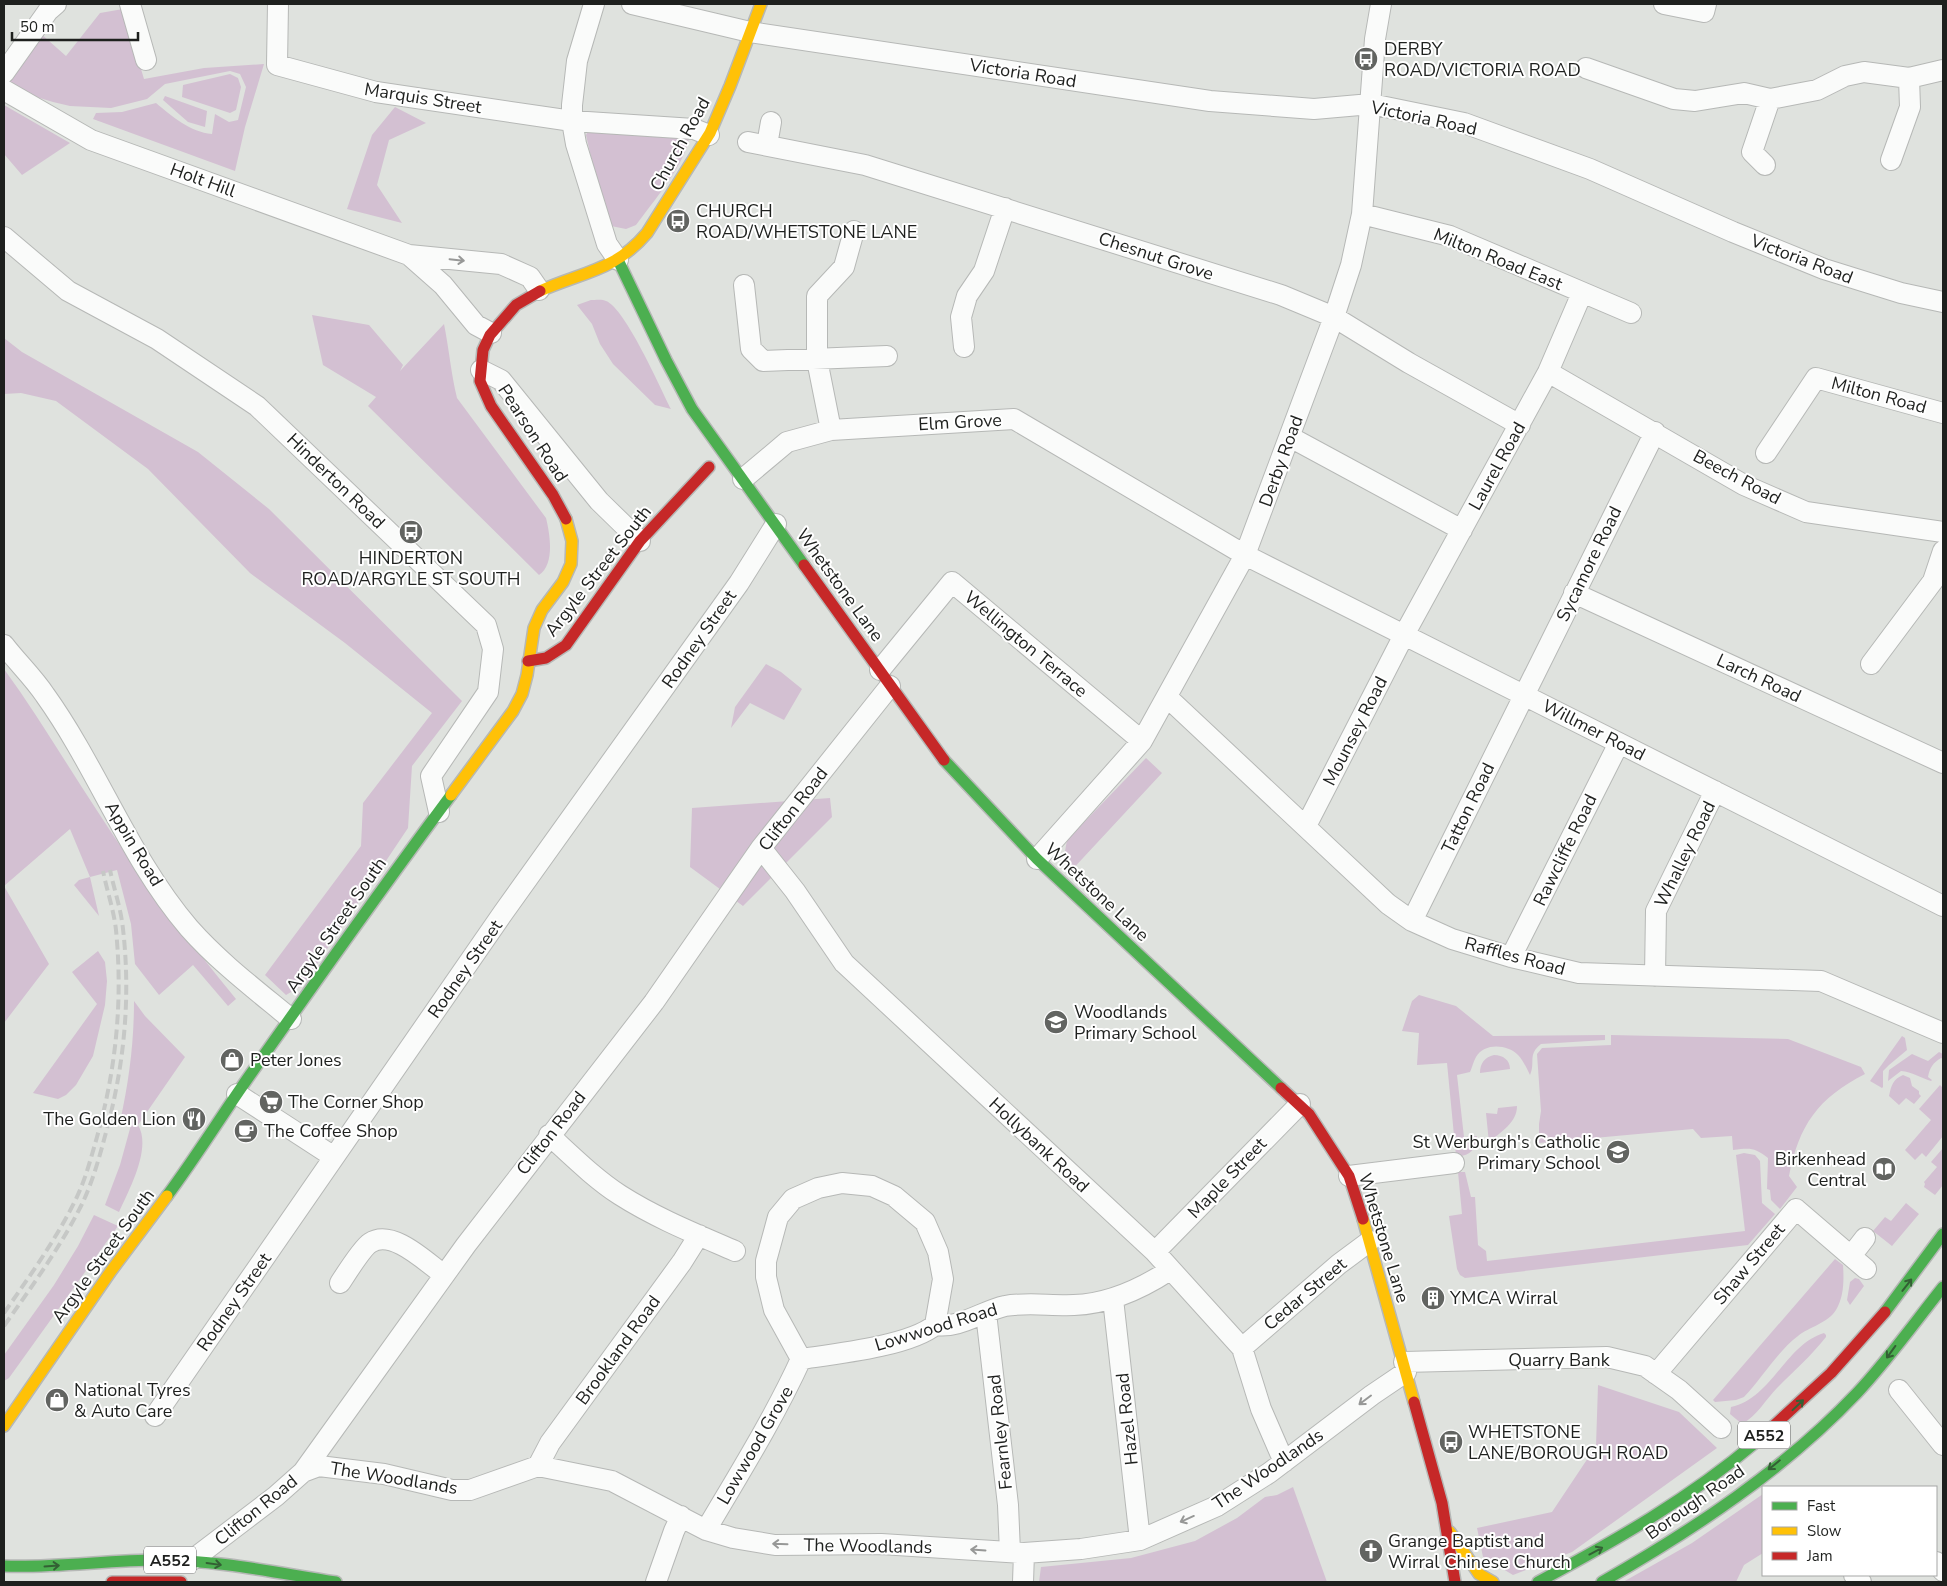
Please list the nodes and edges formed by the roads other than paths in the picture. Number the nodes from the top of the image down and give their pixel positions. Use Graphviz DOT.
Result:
graph roads {
  1 [pos="56,4"];
  2 [pos="130,4"];
  3 [pos="278,4"];
  4 [pos="594,4"];
  5 [pos="632,4"];
  6 [pos="761,4"];
  7 [pos="1381,4"];
  8 [pos="1664,4"];
  9 [pos="1706,4"];
  10 [pos="750,32"];
  11 [pos="146,60"];
  12 [pos="1586,68"];
  13 [pos="1943,70"];
  14 [pos="4,73"];
  15 [pos="1909,78"];
  16 [pos="4,90"];
  17 [pos="1770,99"];
  18 [pos="1371,104"];
  19 [pos="572,121"];
  20 [pos="771,122"];
  21 [pos="709,135"];
  22 [pos="748,142"];
  23 [pos="768,145"];
  24 [pos="1891,160"];
  25 [pos="1765,165"];
  26 [pos="1005,208"];
  27 [pos="1362,214"];
  28 [pos="854,231"];
  29 [pos="4,237"];
  30 [pos="409,255"];
  31 [pos="618,260"];
  32 [pos="744,285"];
  33 [pos="538,290"];
  34 [pos="1582,293"];
  35 [pos="1943,302"];
  36 [pos="1631,314"];
  37 [pos="1334,317"];
  38 [pos="491,333"];
  39 [pos="964,347"];
  40 [pos="888,356"];
  41 [pos="817,360"];
  42 [pos="480,370"];
  43 [pos="1548,372"];
  44 [pos="1943,413"];
  45 [pos="1520,425"];
  46 [pos="831,430"];
  47 [pos="1655,432"];
  48 [pos="1290,437"];
  49 [pos="1766,453"];
  50 [pos="709,467"];
  51 [pos="743,478"];
  52 [pos="776,524"];
  53 [pos="1462,530"];
  54 [pos="1943,532"];
  55 [pos="640,541"];
  56 [pos="1943,551"];
  57 [pos="1245,555"];
  58 [pos="1574,593"];
  59 [pos="1404,635"];
  60 [pos="4,645"];
  61 [pos="528,661"];
  62 [pos="1871,664"];
  63 [pos="885,678"];
  64 [pos="1524,695"];
  65 [pos="1167,697"];
  66 [pos="1142,740"];
  67 [pos="1619,743"];
  68 [pos="1943,763"];
  69 [pos="1715,791"];
  70 [pos="438,812"];
  71 [pos="1306,826"];
  72 [pos="761,848"];
  73 [pos="1037,859"];
  74 [pos="1943,906"];
  75 [pos="1412,921"];
  76 [pos="1511,957"];
  77 [pos="1655,976"];
  78 [pos="291,1019"];
  79 [pos="1943,1033"];
  80 [pos="237,1094"];
  81 [pos="1300,1104"];
  82 [pos="549,1135"];
  83 [pos="334,1157"];
  84 [pos="1454,1163"];
  85 [pos="1349,1176"];
  86 [pos="1943,1234"];
  87 [pos="699,1235"];
  88 [pos="1865,1238"];
  89 [pos="1370,1241"];
  90 [pos="735,1251"];
  91 [pos="1155,1252"];
  92 [pos="1170,1270"];
  93 [pos="444,1275"];
  94 [pos="340,1284"];
  95 [pos="1943,1287"];
  96 [pos="1113,1299"];
  97 [pos="986,1313"];
  98 [pos="935,1325"];
  99 [pos="1242,1348"];
  100 [pos="801,1359"];
  101 [pos="1405,1367"];
  102 [pos="1656,1374"];
  103 [pos="1899,1390"];
  104 [pos="156,1416"];
  105 [pos="4,1426"];
  106 [pos="1721,1428"];
  107 [pos="1943,1446"];
  108 [pos="1284,1462"];
  109 [pos="538,1466"];
  110 [pos="303,1472"];
  111 [pos="681,1516"];
  112 [pos="1446,1526"];
  113 [pos="706,1530"];
  114 [pos="1140,1540"];
  115 [pos="1017,1552"];
  116 [pos="192,1560"];
  117 [pos="4,1566"];
  118 [pos="112,1582"];
  119 [pos="181,1582"];
  120 [pos="336,1582"];
  121 [pos="656,1582"];
  122 [pos="1023,1582"];
  123 [pos="1455,1582"];
  124 [pos="1493,1582"];
  125 [pos="1538,1582"];
  126 [pos="1602,1582"];
  1 -- 14 [label="street"];
  2 -- 11 [label="street"];
  3 -- 19 [label="street, Marquis Street"];
  4 -- 19 [label="street"];
  5 -- 10 [label="street, Victoria Road"];
  6 -- 10 [label="main road, Church Road"];
  7 -- 18 [label="street, Derby Road"];
  8 -- 9 [label="street"];
  10 -- 18 [label="street, Victoria Road"];
  10 -- 21 [label="main road, Church Road"];
  12 -- 17 [label="street"];
  13 -- 15 [label="street"];
  15 -- 17 [label="street"];
  15 -- 24 [label="street"];
  16 -- 30 [label="street, Holt Hill"];
  17 -- 25 [label="street"];
  18 -- 27 [label="street, Derby Road"];
  18 -- 35 [label="street, Victoria Road"];
  19 -- 21 [label="street, Marquis Street"];
  19 -- 31 [label="street"];
  20 -- 23 [label="street"];
  21 -- 31 [label="main road, Church Road"];
  22 -- 23 [label="street, Chesnut Grove"];
  23 -- 26 [label="street, Chesnut Grove"];
  26 -- 37 [label="street, Chesnut Grove"];
  26 -- 39 [label="street"];
  27 -- 34 [label="street, Milton Road East"];
  27 -- 37 [label="street, Derby Road"];
  28 -- 41 [label="street"];
  29 -- 70 [label="street, Hinderton Road"];
  30 -- 33 [label="street, Holt Hill, one-way"];
  30 -- 38 [label="street, Holt Hill"];
  31 -- 33 [label="main road, Pearson Road"];
  31 -- 51 [label="main road, Whetstone Lane"];
  32 -- 41 [label="street"];
  33 -- 38 [label="main road, Pearson Road"];
  34 -- 36 [label="street, Milton Road East"];
  34 -- 43 [label="street, Laurel Road"];
  37 -- 45 [label="street, Chesnut Grove"];
  37 -- 48 [label="street, Derby Road"];
  38 -- 42 [label="main road, Pearson Road"];
  40 -- 41 [label="street"];
  41 -- 46 [label="street"];
  42 -- 55 [label="street"];
  42 -- 61 [label="main road, Pearson Road"];
  43 -- 45 [label="street, Laurel Road"];
  43 -- 47 [label="street, Beech Road"];
  44 -- 49 [label="street, Milton Road"];
  45 -- 53 [label="street, Laurel Road"];
  46 -- 51 [label="street, Elm Grove"];
  46 -- 57 [label="street, Elm Grove"];
  47 -- 54 [label="street, Beech Road"];
  47 -- 58 [label="street, Sycamore Road"];
  48 -- 53 [label="street"];
  48 -- 57 [label="street, Derby Road"];
  50 -- 55 [label="main road, Argyle Street South"];
  51 -- 52 [label="main road, Whetstone Lane"];
  52 -- 63 [label="main road, Whetstone Lane"];
  52 -- 83 [label="street, Rodney Street"];
  53 -- 59 [label="street, Laurel Road"];
  55 -- 61 [label="main road, Argyle Street South"];
  56 -- 62 [label="street"];
  57 -- 59 [label="street, Willmer Road"];
  57 -- 65 [label="street, Derby Road"];
  58 -- 64 [label="street, Sycamore Road"];
  58 -- 68 [label="street, Larch Road"];
  59 -- 64 [label="street, Willmer Road"];
  59 -- 71 [label="street, Mounsey Road"];
  60 -- 78 [label="street, Appin Road"];
  61 -- 70 [label="main road, Argyle Street South"];
  63 -- 66 [label="street, Wellington Terrace"];
  63 -- 72 [label="street, Clifton Road"];
  63 -- 73 [label="main road, Whetstone Lane"];
  64 -- 67 [label="street, Willmer Road"];
  64 -- 75 [label="street, Tatton Road"];
  65 -- 66 [label="street, Derby Road"];
  65 -- 71 [label="street, Raffles Road"];
  66 -- 73 [label="street, Derby Road"];
  67 -- 69 [label="street, Willmer Road"];
  67 -- 76 [label="street, Rawcliffe Road"];
  69 -- 74 [label="street, Willmer Road"];
  69 -- 77 [label="street, Whalley Road"];
  70 -- 78 [label="main road, Argyle Street South"];
  71 -- 75 [label="street, Raffles Road"];
  72 -- 82 [label="street, Clifton Road"];
  72 -- 91 [label="street, Hollybank Road"];
  73 -- 81 [label="main road, Whetstone Lane"];
  75 -- 76 [label="street, Raffles Road"];
  76 -- 77 [label="street, Raffles Road"];
  77 -- 79 [label="street, Raffles Road"];
  78 -- 80 [label="main road, Argyle Street South"];
  80 -- 83 [label="street"];
  80 -- 105 [label="main road, Argyle Street South"];
  81 -- 85 [label="main road, Whetstone Lane"];
  81 -- 91 [label="street, Maple Street"];
  82 -- 87 [label="street"];
  82 -- 93 [label="street, Clifton Road"];
  83 -- 104 [label="street, Rodney Street"];
  84 -- 85 [label="street"];
  85 -- 89 [label="main road, Whetstone Lane"];
  125 -- 86 [label="main road, A552, one-way"];
  87 -- 90 [label="street"];
  87 -- 109 [label="street, Brookland Road"];
  88 -- 102 [label="street, Shaw Street"];
  89 -- 99 [label="street, Cedar Street"];
  89 -- 101 [label="main road, Whetstone Lane"];
  91 -- 92 [label="street, Hollybank Road"];
  92 -- 96 [label="street, Lowwood Road"];
  92 -- 99 [label="street, Hollybank Road"];
  93 -- 94 [label="street"];
  93 -- 110 [label="street, Clifton Road"];
  95 -- 126 [label="main road, Borough Road / A552, one-way"];
  96 -- 97 [label="street, Lowwood Road"];
  96 -- 114 [label="street, Hazel Road"];
  97 -- 98 [label="street, Lowwood Road"];
  97 -- 115 [label="street, Fearnley Road"];
  98 -- 100 [label="street, Lowwood Road"];
  98 -- 100 [label="street"];
  99 -- 108 [label="street, Hollybank Road"];
  100 -- 113 [label="street, Lowwood Grove"];
  101 -- 102 [label="street, Quarry Bank"];
  101 -- 108 [label="street, The Woodlands, one-way"];
  101 -- 112 [label="main road, Whetstone Lane"];
  102 -- 106 [label="street, Quarry Bank"];
  103 -- 107 [label="street"];
  108 -- 114 [label="street, The Woodlands, one-way"];
  109 -- 110 [label="street, The Woodlands"];
  109 -- 111 [label="street, The Woodlands"];
  110 -- 116 [label="street, Clifton Road"];
  111 -- 113 [label="street, The Woodlands"];
  111 -- 121 [label="street"];
  112 -- 123 [label="main road, Whetstone Lane"];
  112 -- 124 [label="main road"];
  115 -- 113 [label="street, The Woodlands, one-way"];
  114 -- 115 [label="street, The Woodlands"];
  115 -- 122 [label="street, Fearnley Road"];
  117 -- 116 [label="main road, A552, one-way"];
  116 -- 120 [label="main road, A552, one-way"];
  118 -- 119 [label="main road"];
}
